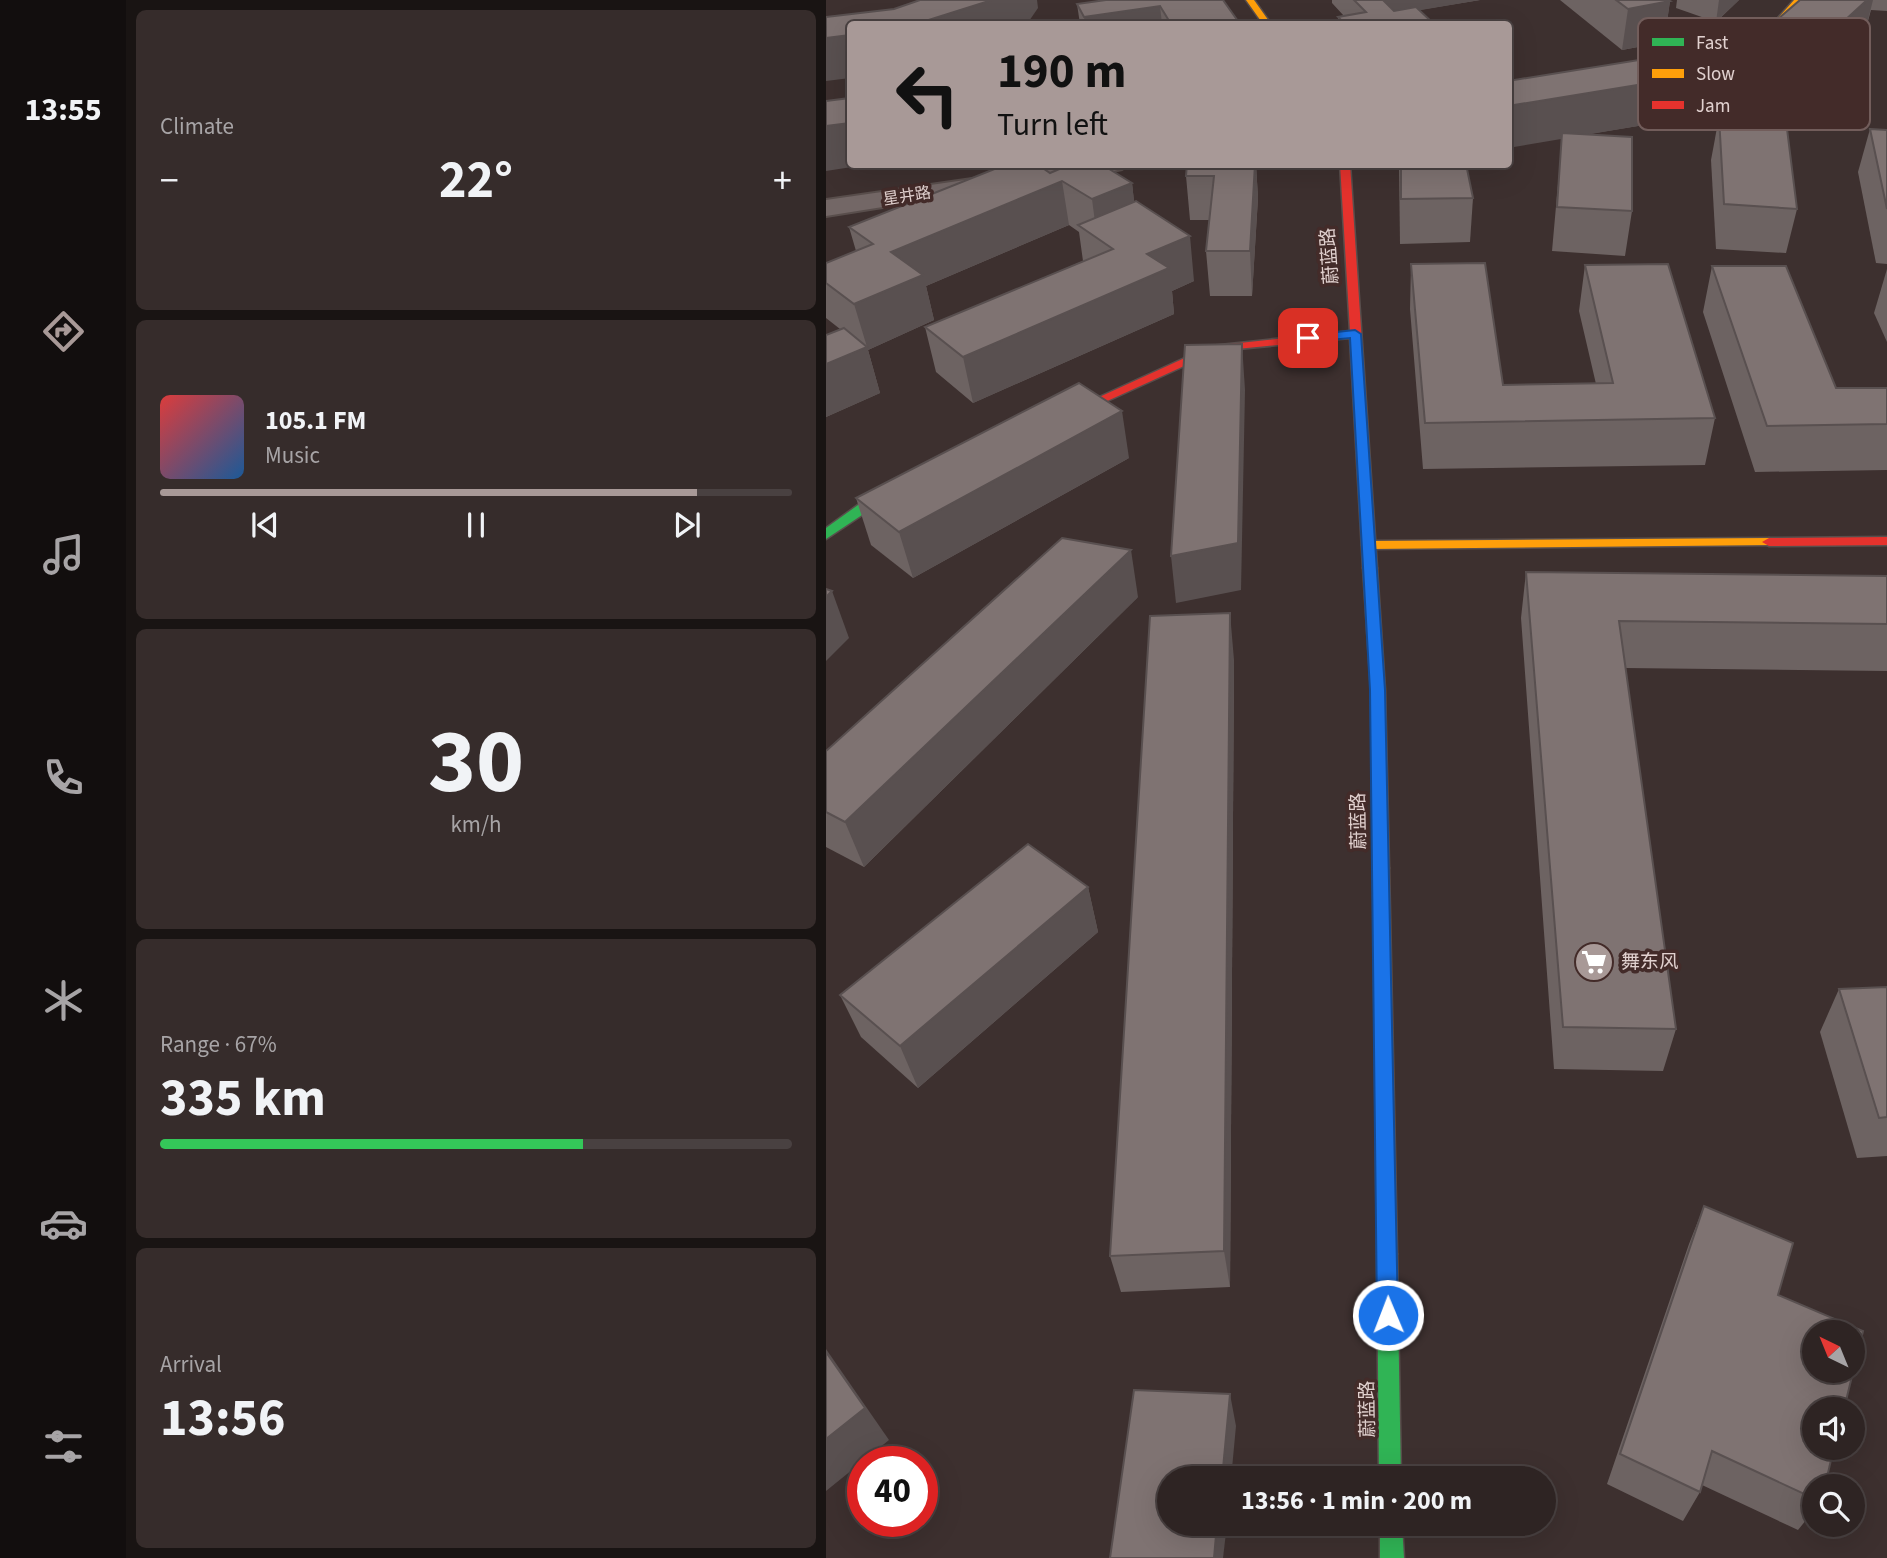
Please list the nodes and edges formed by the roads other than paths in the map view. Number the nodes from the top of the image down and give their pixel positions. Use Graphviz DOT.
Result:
graph roads {
  1 [pos="1250,0"];
  2 [pos="1799,0"];
  3 [pos="1783,18"];
  4 [pos="1265,21"];
  5 [pos="1638,80"];
  6 [pos="1512,101"];
  7 [pos="1088,168"];
  8 [pos="1345,168"];
  9 [pos="826,208"];
  10 [pos="1355,334"];
  11 [pos="1039,428"];
  12 [pos="925,480"];
  13 [pos="826,535"];
  14 [pos="1887,541"];
  15 [pos="1369,545"];
  16 [pos="1390,1466"];
  17 [pos="1391,1536"];
  18 [pos="1392,1558"];
  1 -- 4 [label="street"];
  2 -- 3 [label="street"];
  5 -- 6 [label="street"];
  7 -- 9 [label="street, 星井路"];
  8 -- 10 [label="street, 蔚蓝路"];
  10 -- 11 [label="street"];
  10 -- 15 [label="street, 蔚蓝路"];
  12 -- 13 [label="street"];
  14 -- 15 [label="street"];
  15 -- 16 [label="street, 蔚蓝路"];
  17 -- 18 [label="street"];
}
